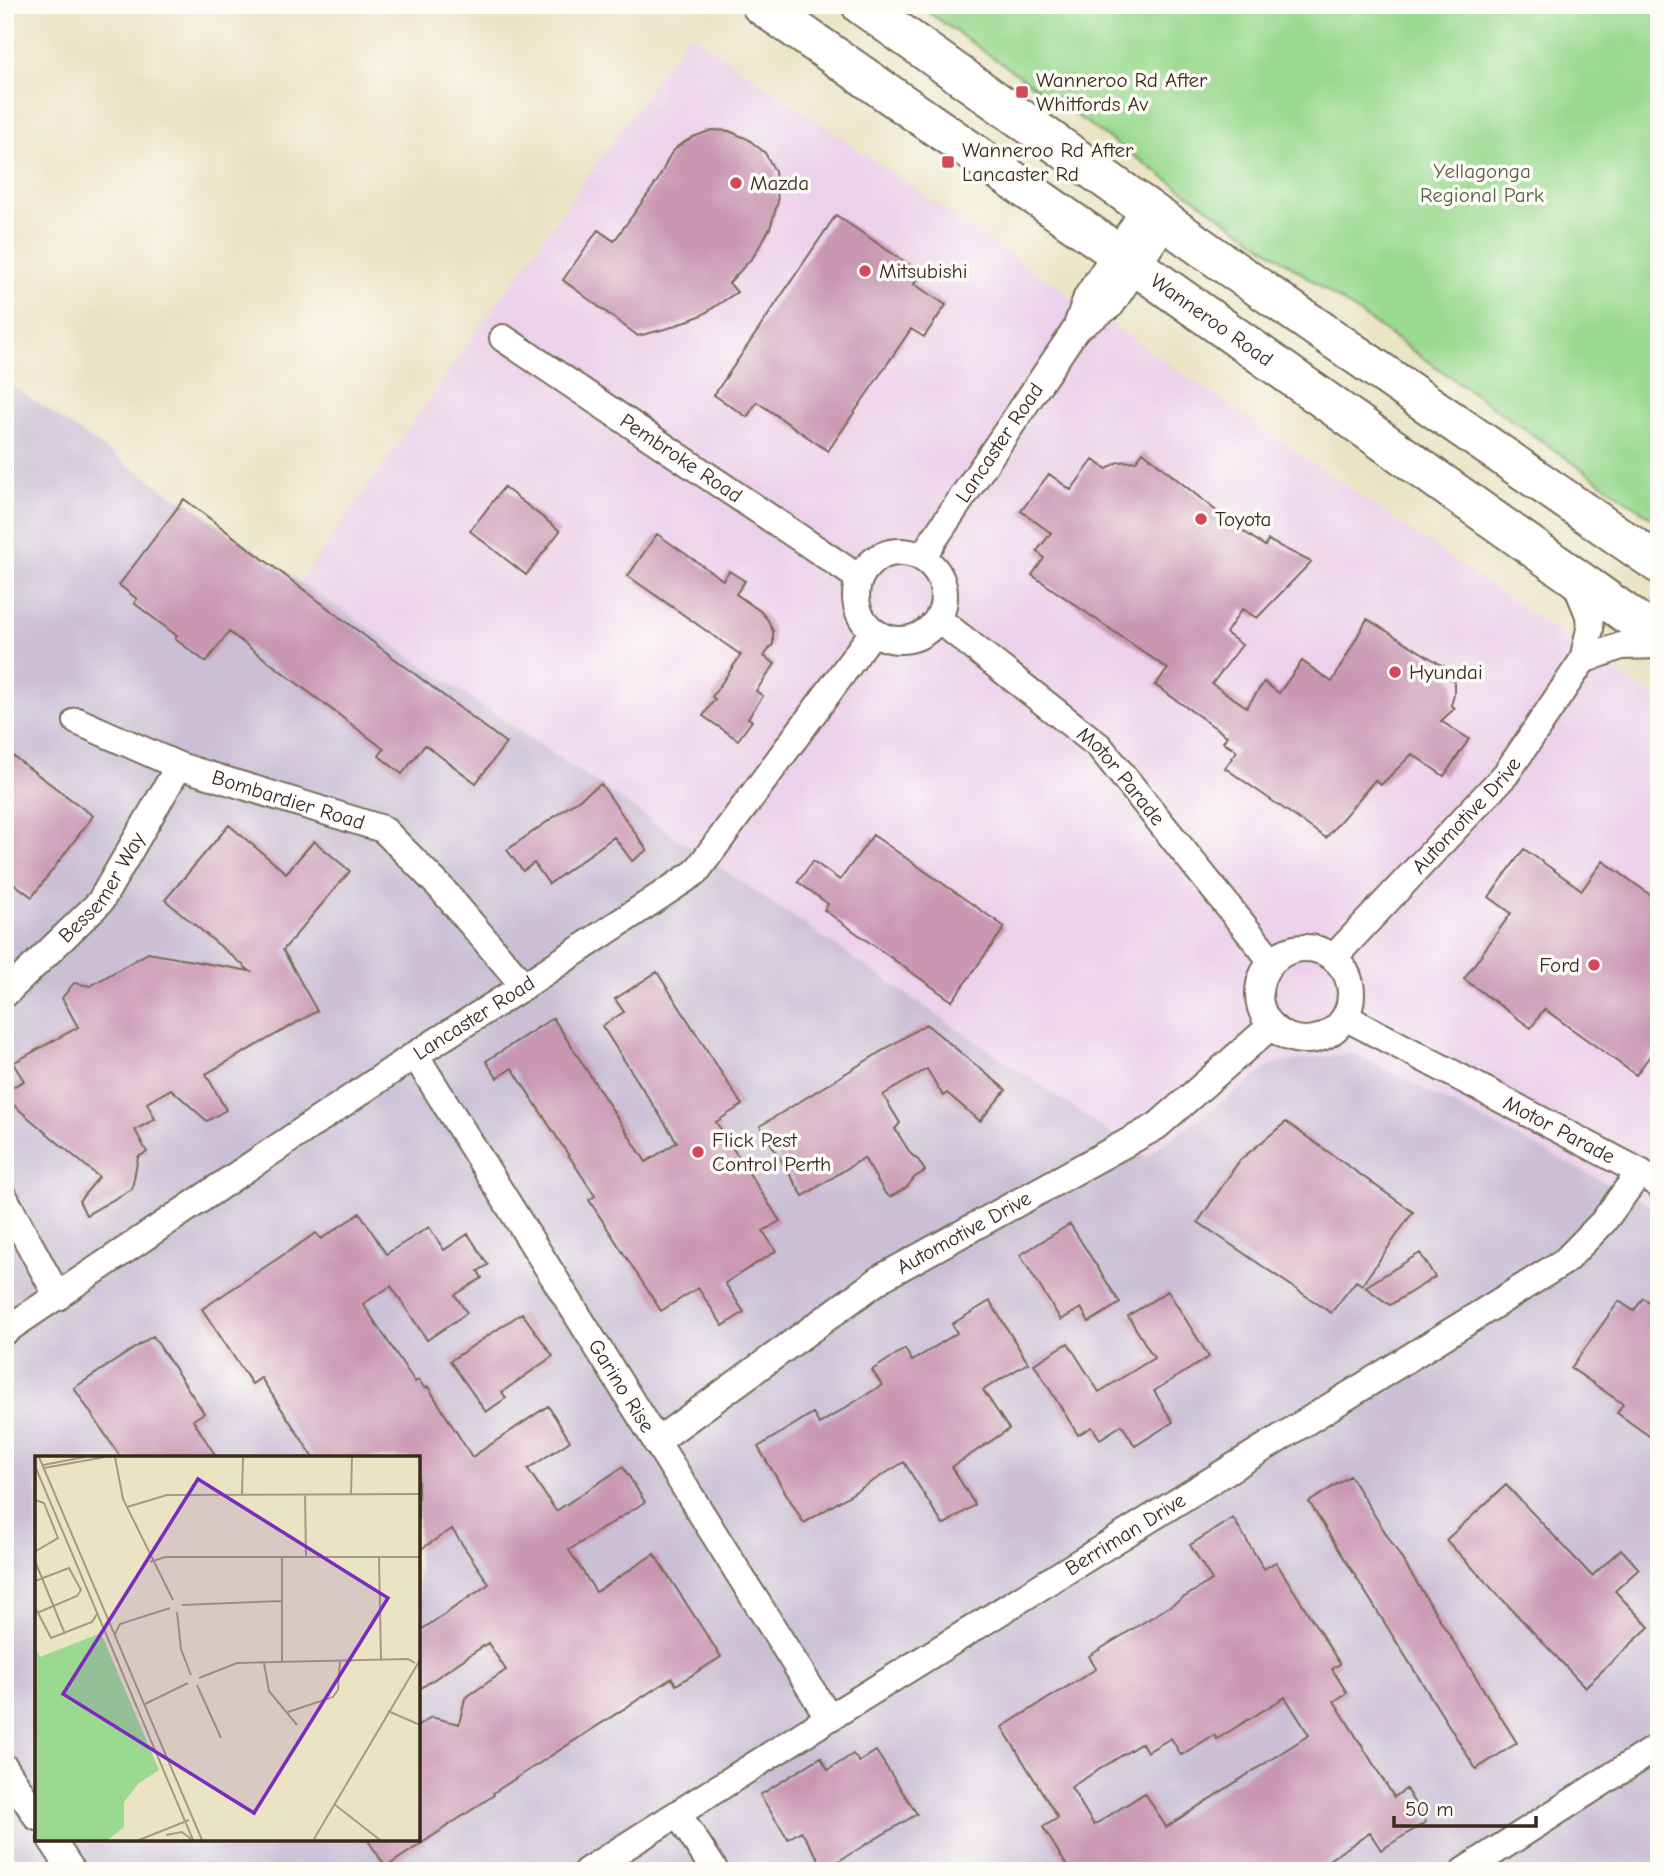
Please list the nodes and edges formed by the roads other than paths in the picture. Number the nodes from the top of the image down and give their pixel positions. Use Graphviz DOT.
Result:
graph roads {
  1 [pos="761,5"];
  2 [pos="860,5"];
  3 [pos="1156,214"];
  4 [pos="1126,259"];
  5 [pos="503,338"];
  6 [pos="922,557"];
  7 [pos="1659,564"];
  8 [pos="1574,577"];
  9 [pos="859,578"];
  10 [pos="939,619"];
  11 [pos="873,632"];
  12 [pos="1659,637"];
  13 [pos="1659,645"];
  14 [pos="1583,660"];
  15 [pos="77,721"];
  16 [pos="179,766"];
  17 [pos="1334,957"];
  18 [pos="1272,961"];
  19 [pos="524,986"];
  20 [pos="5,994"];
  21 [pos="1345,1017"];
  22 [pos="1271,1026"];
  23 [pos="415,1055"];
  24 [pos="1649,1178"];
  25 [pos="5,1199"];
  26 [pos="58,1297"];
  27 [pos="5,1331"];
  28 [pos="656,1442"];
  29 [pos="829,1718"];
  30 [pos="1659,1746"];
  31 [pos="5,1768"];
  32 [pos="35,1814"];
  33 [pos="678,1814"];
  34 [pos="52,1841"];
  35 [pos="72,1871"];
  36 [pos="587,1871"];
  37 [pos="715,1871"];
  38 [pos="1464,1871"];
  1 -- 4 [label="highway, Wanneroo Road"];
  2 -- 3 [label="highway"];
  3 -- 4 [label="street, Lancaster Road"];
  3 -- 7 [label="highway"];
  4 -- 6 [label="street, Lancaster Road"];
  4 -- 8 [label="highway, Wanneroo Road"];
  5 -- 9 [label="street, Pembroke Road"];
  6 -- 9 [label="street"];
  6 -- 10 [label="street"];
  8 -- 12 [label="highway, Wanneroo Road"];
  8 -- 14 [label="street, Automotive Drive"];
  9 -- 11 [label="street"];
  10 -- 11 [label="street"];
  10 -- 18 [label="street, Motor Parade"];
  11 -- 19 [label="street, Lancaster Road"];
  13 -- 14 [label="street"];
  14 -- 17 [label="street, Automotive Drive"];
  15 -- 16 [label="street, Bombardier Road"];
  16 -- 19 [label="street, Bombardier Road"];
  16 -- 20 [label="street, Bessemer Way"];
  17 -- 18 [label="street"];
  17 -- 21 [label="street"];
  18 -- 22 [label="street"];
  19 -- 23 [label="street, Lancaster Road"];
  21 -- 22 [label="street"];
  21 -- 24 [label="street, Motor Parade"];
  22 -- 28 [label="street, Automotive Drive"];
  23 -- 26 [label="street, Lancaster Road"];
  23 -- 28 [label="street, Garino Rise"];
  24 -- 29 [label="street, Berriman Drive"];
  25 -- 26 [label="street"];
  26 -- 27 [label="street, Lancaster Road"];
  28 -- 29 [label="street, Garino Rise"];
  29 -- 33 [label="street, Berriman Drive"];
  30 -- 38 [label="street"];
  31 -- 32 [label="street"];
  33 -- 36 [label="street, Berriman Drive"];
  33 -- 37 [label="street"];
  34 -- 35 [label="street"];
}
